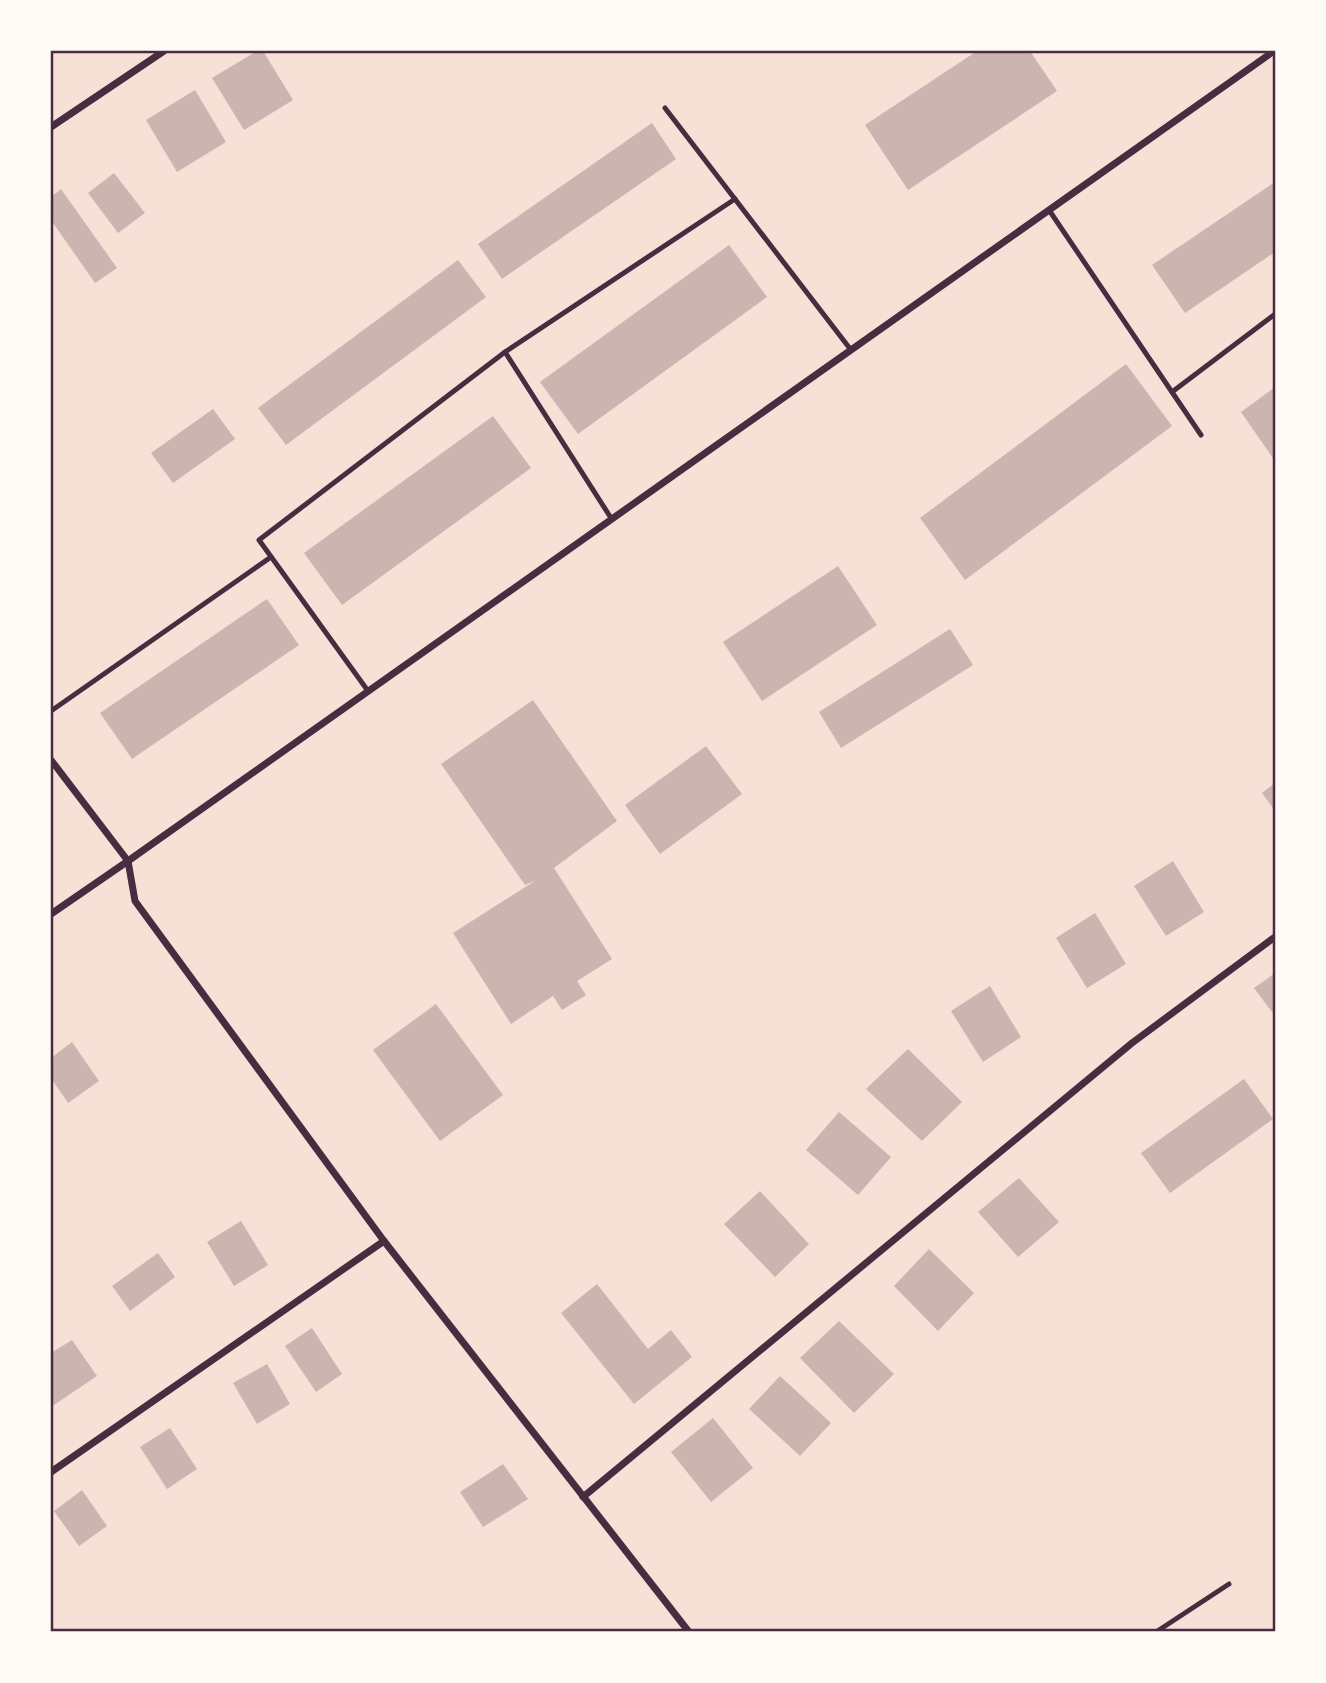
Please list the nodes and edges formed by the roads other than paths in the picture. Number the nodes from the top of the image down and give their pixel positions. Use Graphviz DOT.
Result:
graph roads {
  1 [pos="164,51"];
  2 [pos="1274,51"];
  3 [pos="664,108"];
  4 [pos="51,127"];
  5 [pos="735,199"];
  6 [pos="1049,210"];
  7 [pos="1275,314"];
  8 [pos="851,350"];
  9 [pos="505,352"];
  10 [pos="1172,392"];
  11 [pos="1201,435"];
  12 [pos="611,519"];
  13 [pos="271,557"];
  14 [pos="368,691"];
  15 [pos="51,711"];
  16 [pos="51,760"];
  17 [pos="128,861"];
  18 [pos="51,914"];
  19 [pos="1275,937"];
  20 [pos="384,1241"];
  21 [pos="51,1472"];
  22 [pos="583,1496"];
  23 [pos="1229,1584"];
  24 [pos="688,1632"];
  25 [pos="1156,1632"];
  1 -- 4 [label="street"];
  2 -- 6 [label="street"];
  3 -- 5 [label="lane"];
  5 -- 8 [label="lane"];
  5 -- 9 [label="lane"];
  6 -- 8 [label="street"];
  6 -- 10 [label="lane"];
  7 -- 10 [label="lane"];
  8 -- 12 [label="street"];
  9 -- 12 [label="lane"];
  9 -- 13 [label="lane"];
  10 -- 11 [label="lane"];
  12 -- 14 [label="street"];
  13 -- 14 [label="lane"];
  13 -- 15 [label="lane"];
  14 -- 17 [label="street"];
  16 -- 17 [label="street"];
  17 -- 18 [label="street"];
  17 -- 20 [label="street"];
  19 -- 22 [label="street"];
  20 -- 21 [label="street"];
  20 -- 22 [label="street"];
  22 -- 24 [label="street"];
  23 -- 25 [label="lane"];
}
